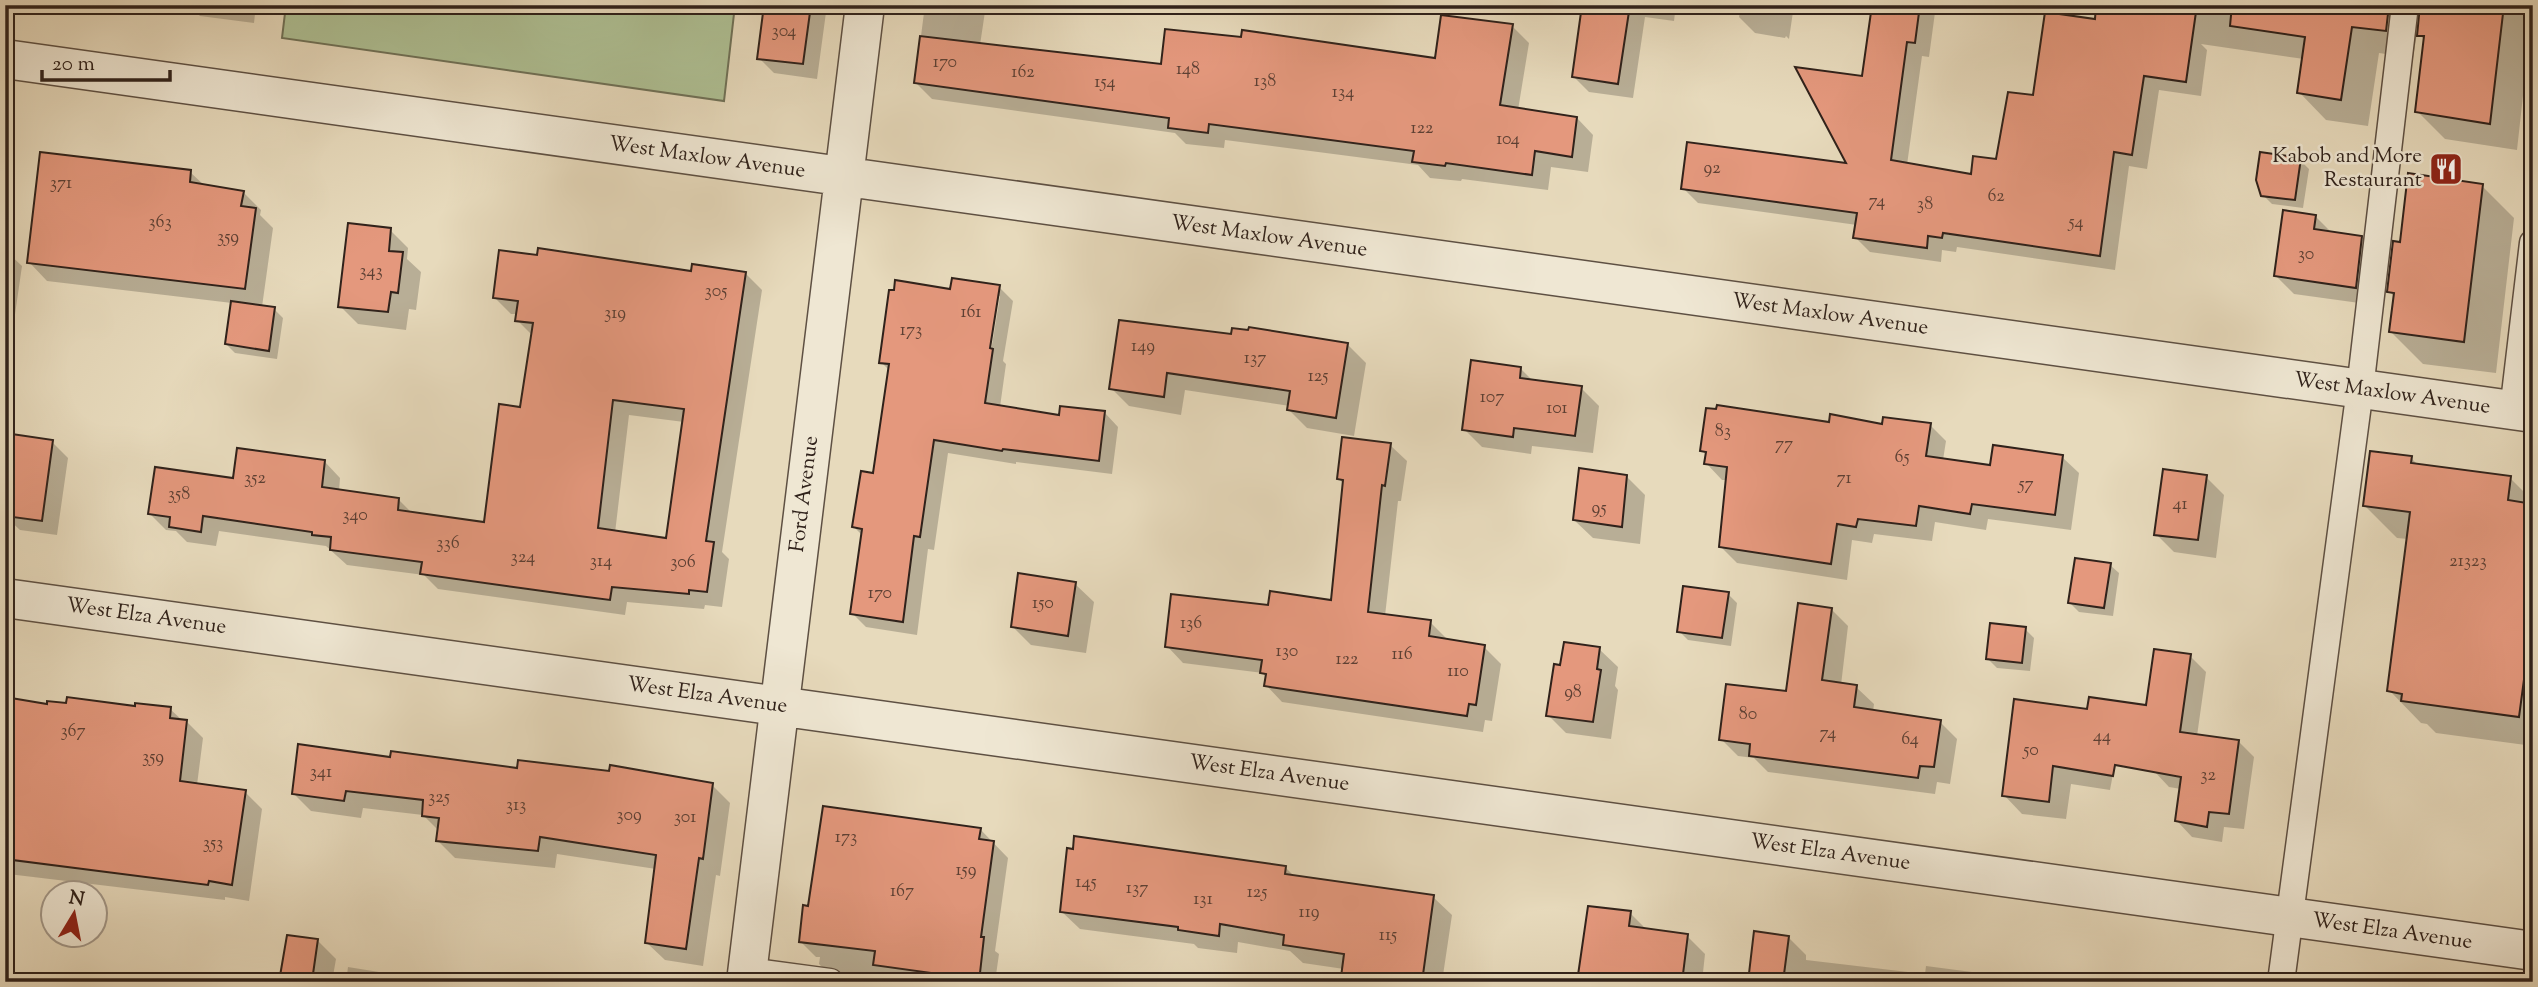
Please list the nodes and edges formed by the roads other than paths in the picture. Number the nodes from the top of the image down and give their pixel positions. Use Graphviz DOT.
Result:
graph roads {
  1 [pos="865,5"];
  2 [pos="2405,5"];
  3 [pos="5,59"];
  4 [pos="843,178"];
  5 [pos="2533,243"];
  6 [pos="2360,390"];
  7 [pos="2523,412"];
  8 [pos="5,598"];
  9 [pos="778,706"];
  10 [pos="2289,918"];
  11 [pos="2533,951"];
  12 [pos="746,976"];
  13 [pos="830,982"];
  14 [pos="2281,982"];
  1 -- 4 [label="street, Ford Avenue"];
  2 -- 6 [label="lane"];
  3 -- 4 [label="street, West Maxlow Avenue"];
  4 -- 6 [label="street, West Maxlow Avenue"];
  4 -- 9 [label="street, Ford Avenue"];
  5 -- 7 [label="lane"];
  6 -- 7 [label="street, West Maxlow Avenue"];
  6 -- 10 [label="lane"];
  8 -- 9 [label="street, West Elza Avenue"];
  9 -- 10 [label="street, West Elza Avenue"];
  9 -- 12 [label="street, Ford Avenue"];
  10 -- 11 [label="street, West Elza Avenue"];
  10 -- 14 [label="lane"];
  12 -- 13 [label="lane"];
}
